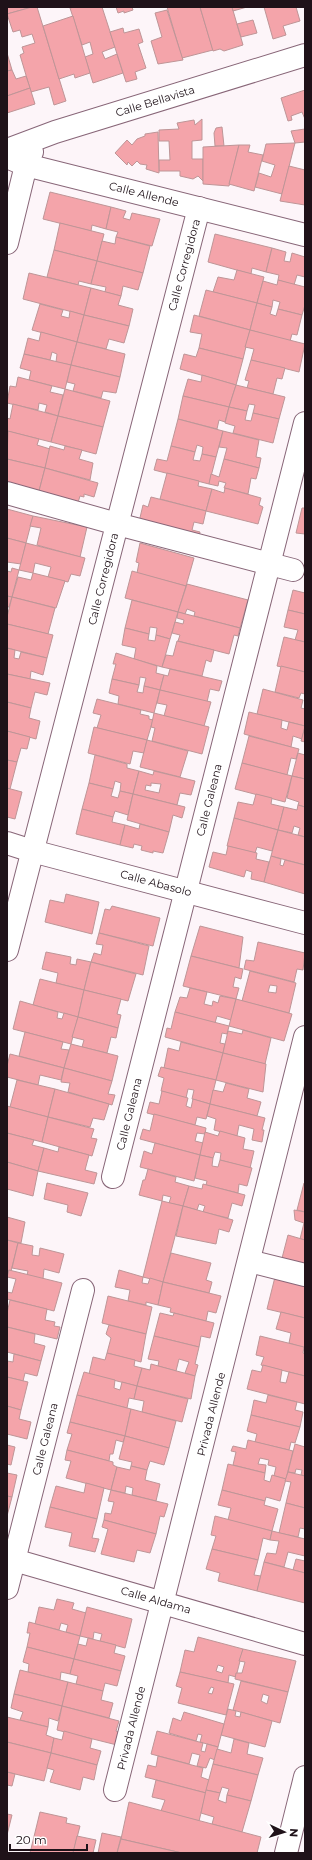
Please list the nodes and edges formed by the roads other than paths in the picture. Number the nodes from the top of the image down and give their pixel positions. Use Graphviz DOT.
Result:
graph roads {
  1 [pos="305,55"];
  2 [pos="55,132"];
  3 [pos="7,150"];
  4 [pos="17,161"];
  5 [pos="199,208"];
  6 [pos="305,235"];
  7 [pos="7,243"];
  8 [pos="305,423"];
  9 [pos="7,493"];
  10 [pos="117,524"];
  11 [pos="269,564"];
  12 [pos="293,570"];
  13 [pos="7,843"];
  14 [pos="32,851"];
  15 [pos="186,891"];
  16 [pos="305,923"];
  17 [pos="7,950"];
  18 [pos="305,1037"];
  19 [pos="113,1177"];
  20 [pos="250,1261"];
  21 [pos="305,1275"];
  22 [pos="83,1290"];
  23 [pos="11,1559"];
  24 [pos="7,1588"];
  25 [pos="163,1602"];
  26 [pos="305,1644"];
  27 [pos="305,1777"];
  28 [pos="115,1790"];
  29 [pos="286,1853"];
  1 -- 2 [label="street, Calle Bellavista"];
  2 -- 3 [label="street, Calle Bellavista"];
  2 -- 4 [label="street"];
  4 -- 5 [label="street, Calle Allende"];
  4 -- 7 [label="street"];
  5 -- 6 [label="street, Calle Allende"];
  5 -- 10 [label="street, Calle Corregidora"];
  8 -- 11 [label="street, Calle Galeana"];
  9 -- 10 [label="street"];
  10 -- 11 [label="street"];
  10 -- 14 [label="street, Calle Corregidora"];
  11 -- 12 [label="street"];
  11 -- 15 [label="street, Calle Galeana"];
  13 -- 14 [label="street, Calle Abasolo"];
  14 -- 15 [label="street, Calle Abasolo"];
  14 -- 17 [label="street, Calle Corregidora"];
  15 -- 16 [label="street, Calle Abasolo"];
  15 -- 19 [label="street, Calle Galeana"];
  18 -- 20 [label="street, Privada Allende"];
  20 -- 21 [label="street"];
  20 -- 25 [label="street, Privada Allende"];
  22 -- 23 [label="street, Calle Galeana"];
  23 -- 24 [label="street, Calle Galeana"];
  23 -- 25 [label="street, Calle Aldama"];
  25 -- 26 [label="street, Calle Aldama"];
  25 -- 28 [label="street, Privada Allende"];
  27 -- 29 [label="street"];
}
